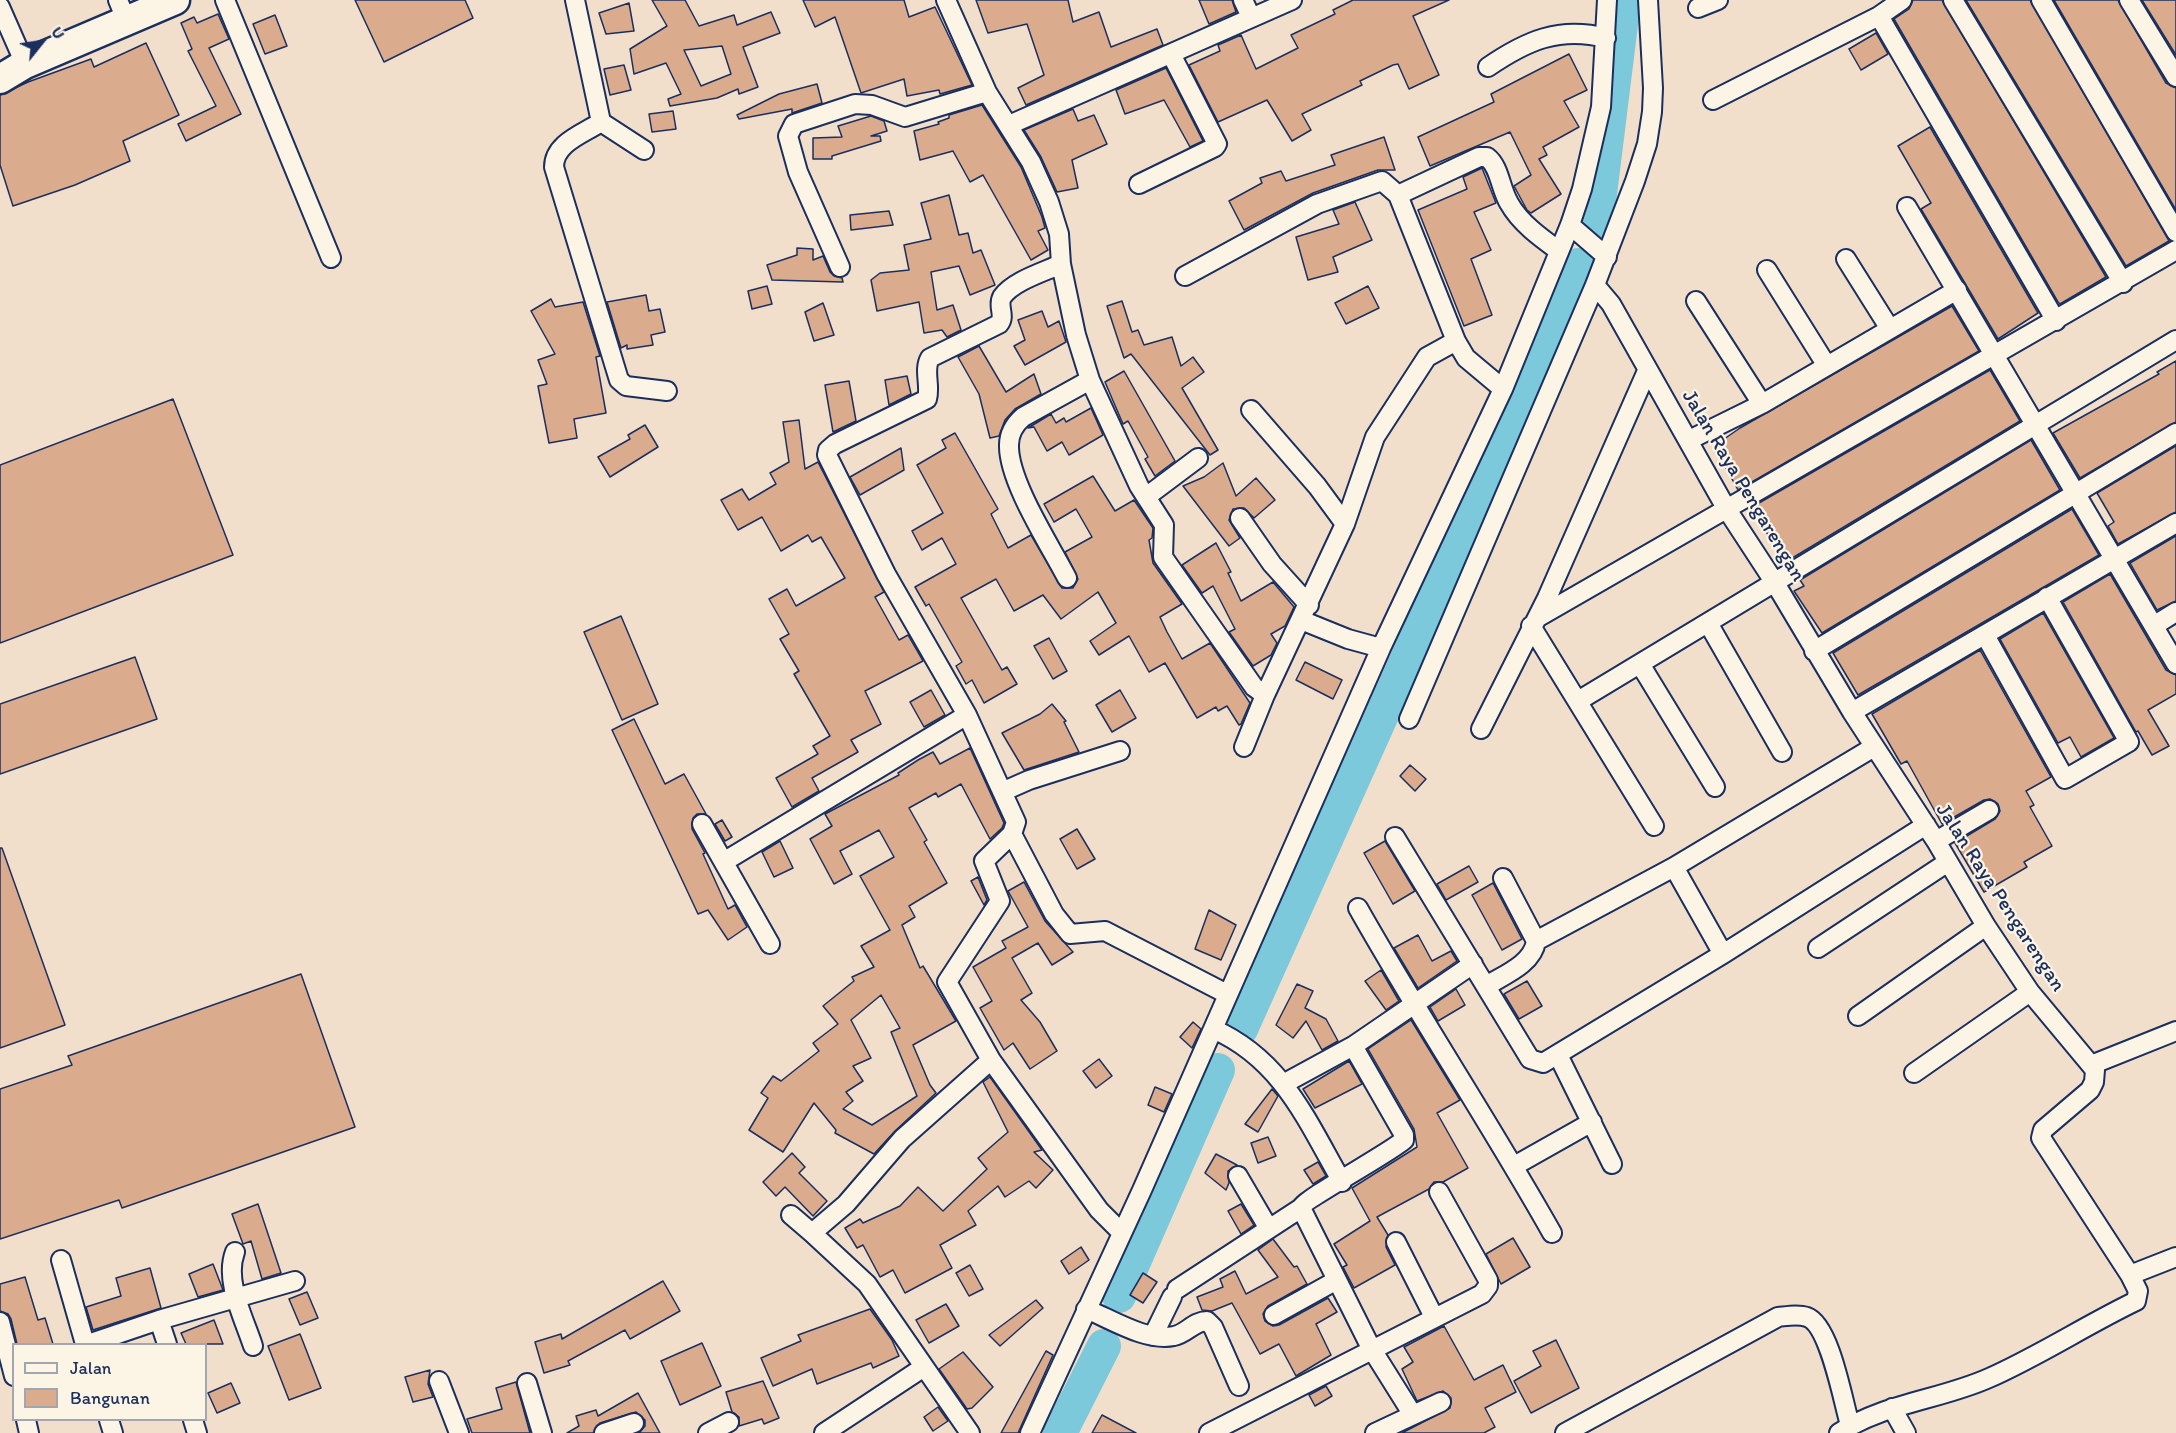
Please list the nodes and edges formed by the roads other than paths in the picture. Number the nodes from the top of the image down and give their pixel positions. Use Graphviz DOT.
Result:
graph roads {
  1 [pos="175,0"];
  2 [pos="225,0"];
  3 [pos="575,0"];
  4 [pos="946,0"];
  5 [pos="1243,0"];
  6 [pos="1292,0"];
  7 [pos="1607,0"];
  8 [pos="1648,0"];
  9 [pos="1718,0"];
  10 [pos="1902,0"];
  11 [pos="1953,0"];
  12 [pos="2041,0"];
  13 [pos="2130,0"];
  14 [pos="0,7"];
  15 [pos="1698,8"];
  16 [pos="122,11"];
  17 [pos="1879,16"];
  18 [pos="1251,18"];
  19 [pos="1606,38"];
  20 [pos="1172,54"];
  21 [pos="25,64"];
  22 [pos="1488,67"];
  23 [pos="2176,76"];
  24 [pos="0,79"];
  25 [pos="987,92"];
  26 [pos="1713,100"];
  27 [pos="601,122"];
  28 [pos="1009,125"];
  29 [pos="644,150"];
  30 [pos="1139,184"];
  31 [pos="1398,195"];
  32 [pos="1906,207"];
  33 [pos="2176,232"];
  34 [pos="1588,240"];
  35 [pos="2176,250"];
  36 [pos="1559,251"];
  37 [pos="331,258"];
  38 [pos="1846,259"];
  39 [pos="1061,264"];
  40 [pos="840,267"];
  41 [pos="1767,270"];
  42 [pos="1185,276"];
  43 [pos="2123,283"];
  44 [pos="1595,285"];
  45 [pos="1957,290"];
  46 [pos="1696,302"];
  47 [pos="2056,321"];
  48 [pos="1890,329"];
  49 [pos="2176,340"];
  50 [pos="1456,341"];
  51 [pos="1995,355"];
  52 [pos="1827,366"];
  53 [pos="1647,371"];
  54 [pos="1090,380"];
  55 [pos="1503,389"];
  56 [pos="666,391"];
  57 [pos="1762,404"];
  58 [pos="1251,410"];
  59 [pos="2035,424"];
  60 [pos="2176,433"];
  61 [pos="1689,440"];
  62 [pos="1198,458"];
  63 [pos="2076,492"];
  64 [pos="1146,497"];
  65 [pos="1726,508"];
  66 [pos="1240,518"];
  67 [pos="2176,523"];
  68 [pos="1345,524"];
  69 [pos="2115,557"];
  70 [pos="1067,578"];
  71 [pos="1775,583"];
  72 [pos="2047,597"];
  73 [pos="1305,612"];
  74 [pos="2176,612"];
  75 [pos="1534,622"];
  76 [pos="1708,623"];
  77 [pos="2155,625"];
  78 [pos="1985,635"];
  79 [pos="1381,648"];
  80 [pos="1814,651"];
  81 [pos="1640,664"];
  82 [pos="2176,664"];
  83 [pos="1265,695"];
  84 [pos="1578,701"];
  85 [pos="1852,712"];
  86 [pos="967,715"];
  87 [pos="1409,719"];
  88 [pos="1481,729"];
  89 [pos="1244,747"];
  90 [pos="1875,747"];
  91 [pos="1120,751"];
  92 [pos="1782,752"];
  93 [pos="1715,787"];
  94 [pos="1004,791"];
  95 [pos="1989,810"];
  96 [pos="702,824"];
  97 [pos="1926,825"];
  98 [pos="1654,826"];
  99 [pos="1012,834"];
  100 [pos="1395,837"];
  101 [pos="1936,841"];
  102 [pos="725,861"];
  103 [pos="1948,862"];
  104 [pos="1674,867"];
  105 [pos="1503,878"];
  106 [pos="1358,908"];
  107 [pos="1986,926"];
  108 [pos="1536,941"];
  109 [pos="770,945"];
  110 [pos="1818,948"];
  111 [pos="1723,954"];
  112 [pos="1473,964"];
  113 [pos="1486,986"];
  114 [pos="2030,992"];
  115 [pos="1227,994"];
  116 [pos="1414,1006"];
  117 [pos="1858,1016"];
  118 [pos="2176,1031"];
  119 [pos="1220,1032"];
  120 [pos="1353,1046"];
  121 [pos="1558,1055"];
  122 [pos="991,1060"];
  123 [pos="2091,1065"];
  124 [pos="1914,1073"];
  125 [pos="1285,1083"];
  126 [pos="1592,1122"];
  127 [pos="1612,1164"];
  128 [pos="1514,1166"];
  129 [pos="1238,1176"];
  130 [pos="1342,1182"];
  131 [pos="1439,1192"];
  132 [pos="1301,1208"];
  133 [pos="791,1215"];
  134 [pos="1269,1229"];
  135 [pos="812,1233"];
  136 [pos="1122,1233"];
  137 [pos="1552,1233"];
  138 [pos="1396,1242"];
  139 [pos="235,1252"];
  140 [pos="2176,1257"];
  141 [pos="60,1260"];
  142 [pos="2130,1275"];
  143 [pos="295,1281"];
  144 [pos="1337,1281"];
  145 [pos="237,1298"];
  146 [pos="1091,1311"];
  147 [pos="1274,1315"];
  148 [pos="1434,1317"];
  149 [pos="159,1320"];
  150 [pos="0,1322"];
  151 [pos="1153,1336"];
  152 [pos="86,1343"];
  153 [pos="89,1343"];
  154 [pos="167,1343"];
  155 [pos="253,1346"];
  156 [pos="1371,1348"];
  157 [pos="924,1366"];
  158 [pos="9,1369"];
  159 [pos="439,1381"];
  160 [pos="527,1383"];
  161 [pos="1239,1386"];
  162 [pos="1441,1402"];
  163 [pos="1892,1408"];
  164 [pos="1413,1415"];
  165 [pos="729,1422"];
  166 [pos="634,1423"];
  167 [pos="1845,1429"];
  168 [pos="459,1433"];
  169 [pos="542,1433"];
  170 [pos="604,1433"];
  171 [pos="708,1433"];
  172 [pos="824,1433"];
  173 [pos="970,1433"];
  174 [pos="1030,1433"];
  175 [pos="1209,1433"];
  176 [pos="1375,1433"];
  177 [pos="1565,1433"];
  178 [pos="1906,1433"];
  1 -- 16 [label="main road"];
  2 -- 37 [label="street"];
  3 -- 27 [label="street"];
  4 -- 25 [label="street"];
  5 -- 18 [label="street"];
  6 -- 18 [label="street"];
  7 -- 19 [label="street"];
  8 -- 34 [label="street"];
  9 -- 15 [label="street"];
  10 -- 17 [label="street"];
  11 -- 43 [label="street"];
  12 -- 33 [label="street"];
  13 -- 23 [label="street"];
  14 -- 21 [label="street"];
  16 -- 21 [label="main road"];
  17 -- 26 [label="street"];
  17 -- 47 [label="street"];
  18 -- 20 [label="street"];
  19 -- 22 [label="street"];
  19 -- 34 [label="street"];
  20 -- 28 [label="street"];
  20 -- 30 [label="street"];
  21 -- 24 [label="main road"];
  25 -- 28 [label="street"];
  25 -- 40 [label="street"];
  27 -- 29 [label="street"];
  27 -- 56 [label="street"];
  28 -- 39 [label="street"];
  31 -- 36 [label="street"];
  31 -- 42 [label="street"];
  31 -- 50 [label="street"];
  32 -- 45 [label="street"];
  34 -- 36 [label="street"];
  34 -- 44 [label="street"];
  35 -- 43 [label="street"];
  36 -- 55 [label="street"];
  38 -- 48 [label="street"];
  39 -- 54 [label="street"];
  39 -- 86 [label="street"];
  41 -- 52 [label="street"];
  43 -- 47 [label="street"];
  44 -- 53 [label="street, Jalan Raya Pengarengan"];
  44 -- 87 [label="street"];
  45 -- 48 [label="street"];
  45 -- 51 [label="street"];
  46 -- 57 [label="street"];
  47 -- 51 [label="street"];
  48 -- 52 [label="street"];
  49 -- 59 [label="street"];
  50 -- 55 [label="street"];
  50 -- 68 [label="street"];
  51 -- 59 [label="street"];
  51 -- 65 [label="street"];
  52 -- 57 [label="street"];
  53 -- 61 [label="street, Jalan Raya Pengarengan"];
  53 -- 75 [label="street"];
  54 -- 64 [label="street"];
  54 -- 70 [label="street"];
  55 -- 79 [label="street"];
  57 -- 61 [label="street"];
  58 -- 68 [label="street"];
  59 -- 63 [label="street"];
  59 -- 71 [label="street"];
  60 -- 63 [label="street"];
  61 -- 65 [label="street, Jalan Raya Pengarengan"];
  62 -- 64 [label="street"];
  63 -- 69 [label="street"];
  63 -- 80 [label="street"];
  64 -- 83 [label="street"];
  65 -- 71 [label="street, Jalan Raya Pengarengan"];
  65 -- 75 [label="street"];
  66 -- 73 [label="street"];
  67 -- 69 [label="street"];
  68 -- 73 [label="street"];
  69 -- 72 [label="street"];
  69 -- 77 [label="street"];
  71 -- 76 [label="street"];
  71 -- 80 [label="street, Jalan Raya Pengarengan"];
  72 -- 78 [label="street"];
  72 -- 78 [label="street"];
  73 -- 79 [label="street"];
  73 -- 83 [label="street"];
  74 -- 77 [label="street"];
  75 -- 84 [label="street"];
  75 -- 88 [label="street"];
  76 -- 81 [label="street"];
  76 -- 92 [label="street"];
  77 -- 82 [label="street"];
  78 -- 85 [label="street"];
  79 -- 115 [label="street"];
  80 -- 85 [label="street, Jalan Raya Pengarengan"];
  81 -- 84 [label="street"];
  81 -- 93 [label="street"];
  83 -- 89 [label="street"];
  84 -- 98 [label="street"];
  85 -- 90 [label="street, Jalan Raya Pengarengan"];
  86 -- 94 [label="street"];
  86 -- 102 [label="street"];
  90 -- 97 [label="street, Jalan Raya Pengarengan"];
  90 -- 104 [label="street"];
  91 -- 94 [label="street"];
  94 -- 99 [label="street"];
  95 -- 101 [label="street"];
  96 -- 102 [label="street"];
  97 -- 101 [label="street, Jalan Raya Pengarengan"];
  97 -- 111 [label="street"];
  99 -- 115 [label="street"];
  99 -- 122 [label="street"];
  100 -- 112 [label="street"];
  101 -- 103 [label="street, Jalan Raya Pengarengan"];
  102 -- 109 [label="street"];
  103 -- 107 [label="street, Jalan Raya Pengarengan"];
  103 -- 110 [label="street"];
  104 -- 108 [label="street"];
  104 -- 111 [label="street"];
  105 -- 108 [label="street"];
  106 -- 116 [label="street"];
  107 -- 114 [label="street, Jalan Raya Pengarengan"];
  107 -- 117 [label="street"];
  108 -- 113 [label="street"];
  111 -- 121 [label="street"];
  112 -- 113 [label="street"];
  112 -- 116 [label="street"];
  113 -- 121 [label="street"];
  114 -- 123 [label="street, Jalan Raya Pengarengan"];
  114 -- 124 [label="street"];
  115 -- 119 [label="street"];
  116 -- 120 [label="street"];
  116 -- 128 [label="street"];
  118 -- 123 [label="street"];
  119 -- 125 [label="street"];
  119 -- 136 [label="street"];
  120 -- 125 [label="street"];
  120 -- 130 [label="street"];
  121 -- 126 [label="street"];
  122 -- 135 [label="street"];
  122 -- 136 [label="street"];
  123 -- 142 [label="street"];
  125 -- 130 [label="street"];
  126 -- 127 [label="street"];
  126 -- 128 [label="street"];
  128 -- 137 [label="street"];
  129 -- 134 [label="street"];
  130 -- 132 [label="street"];
  131 -- 148 [label="street"];
  132 -- 134 [label="street"];
  132 -- 144 [label="street"];
  133 -- 135 [label="street"];
  134 -- 151 [label="street"];
  135 -- 157 [label="street"];
  136 -- 146 [label="street"];
  138 -- 148 [label="street"];
  139 -- 145 [label="street"];
  140 -- 142 [label="street"];
  141 -- 152 [label="street"];
  142 -- 163 [label="street"];
  143 -- 145 [label="street"];
  144 -- 147 [label="street"];
  144 -- 156 [label="street"];
  145 -- 149 [label="street"];
  145 -- 155 [label="street"];
  146 -- 151 [label="street"];
  146 -- 174 [label="street"];
  148 -- 156 [label="street"];
  149 -- 153 [label="street"];
  149 -- 154 [label="street"];
  150 -- 158 [label="street"];
  151 -- 161 [label="street"];
  156 -- 164 [label="street"];
  156 -- 175 [label="street"];
  157 -- 172 [label="street"];
  157 -- 173 [label="street"];
  159 -- 168 [label="street"];
  160 -- 169 [label="street"];
  162 -- 164 [label="street"];
  163 -- 167 [label="street"];
  163 -- 178 [label="street"];
  164 -- 176 [label="street"];
  165 -- 171 [label="street"];
  166 -- 170 [label="street"];
  167 -- 177 [label="street"];
}
